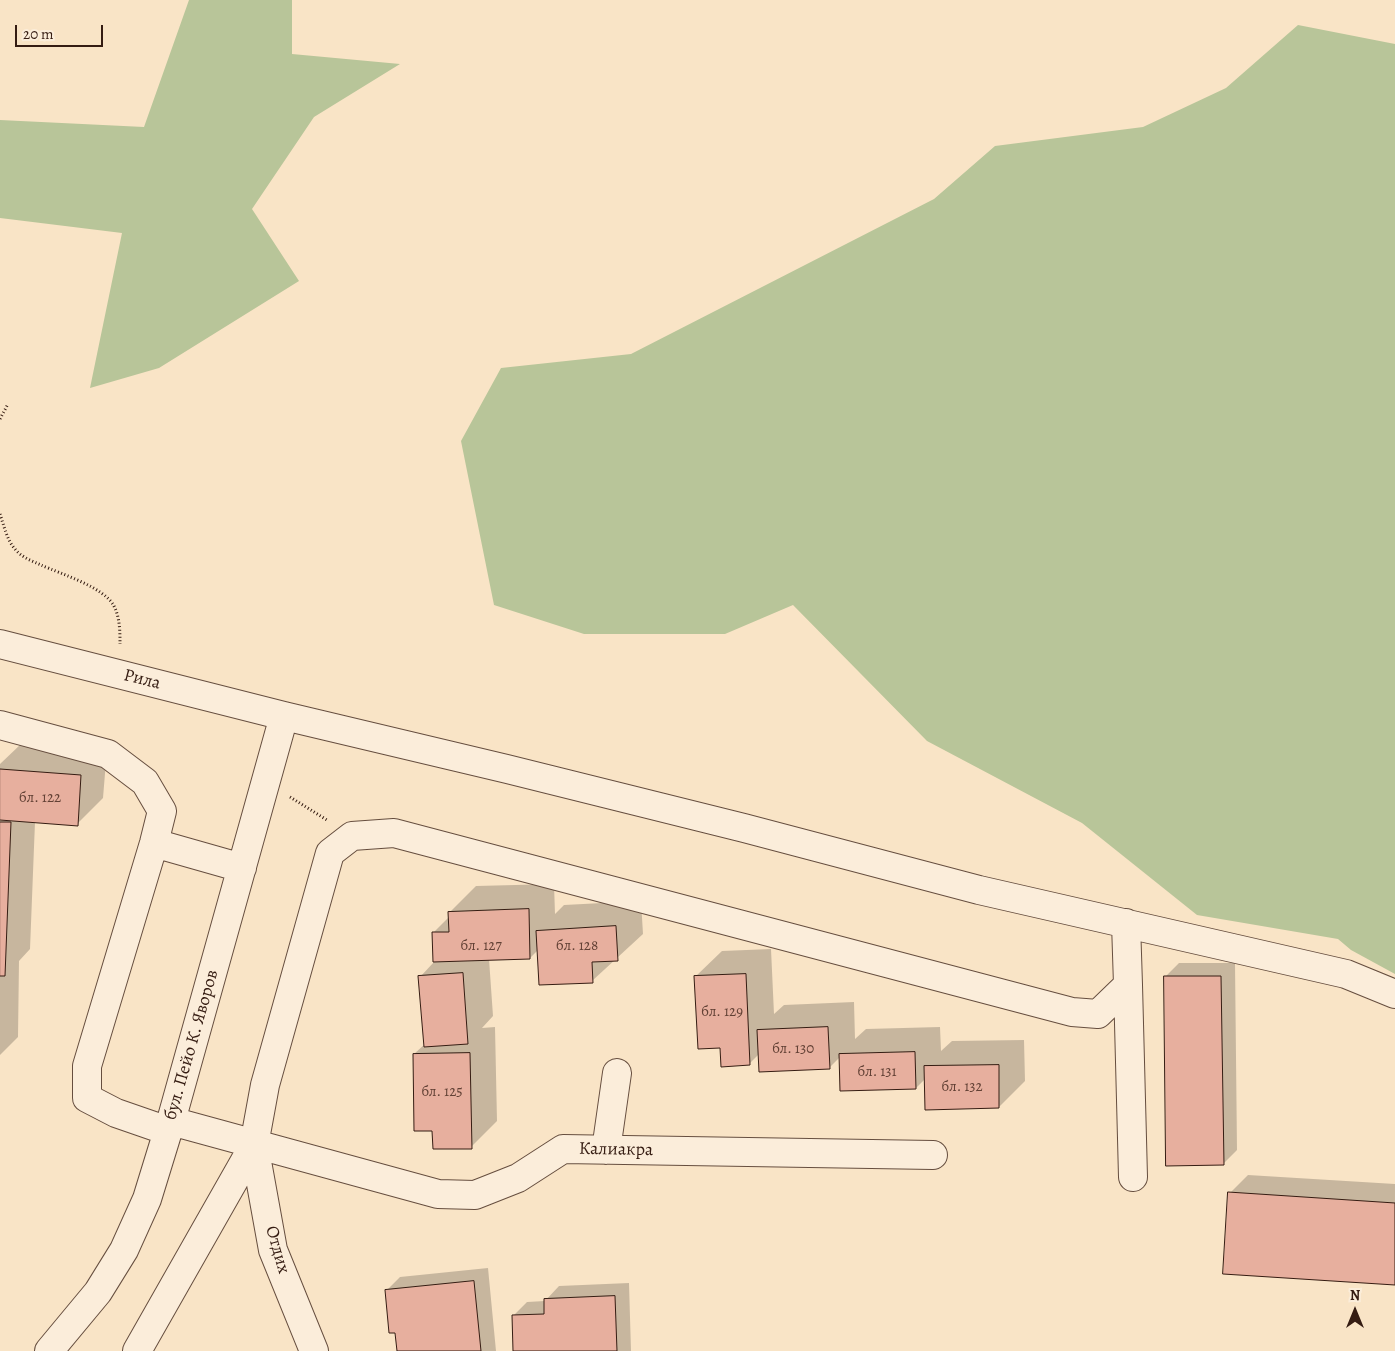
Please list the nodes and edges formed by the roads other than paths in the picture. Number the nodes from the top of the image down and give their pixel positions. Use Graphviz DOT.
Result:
graph roads {
  1 [pos="0,644"];
  2 [pos="284,716"];
  3 [pos="0,725"];
  4 [pos="154,843"];
  5 [pos="242,868"];
  6 [pos="1126,923"];
  7 [pos="1128,985"];
  8 [pos="1395,994"];
  9 [pos="616,1073"];
  10 [pos="169,1126"];
  11 [pos="254,1145"];
  12 [pos="606,1150"];
  13 [pos="933,1155"];
  14 [pos="1133,1176"];
  15 [pos="49,1351"];
  16 [pos="137,1351"];
  17 [pos="314,1351"];
  1 -- 2 [label="street, Рила"];
  2 -- 5 [label="street, бул. Пейо К. Яворов"];
  2 -- 6 [label="street, Рила"];
  3 -- 4 [label="street"];
  4 -- 5 [label="street"];
  4 -- 10 [label="street, Калиакра"];
  5 -- 10 [label="street, бул. Пейо К. Яворов"];
  6 -- 7 [label="street"];
  6 -- 8 [label="street, Рила"];
  7 -- 11 [label="street"];
  7 -- 14 [label="street"];
  9 -- 12 [label="street"];
  10 -- 11 [label="street, Калиакра"];
  10 -- 15 [label="street, бул. Пейо К. Яворов"];
  11 -- 12 [label="street, Калиакра"];
  11 -- 16 [label="street"];
  11 -- 17 [label="street, Отдих"];
  12 -- 13 [label="street, Калиакра"];
}
